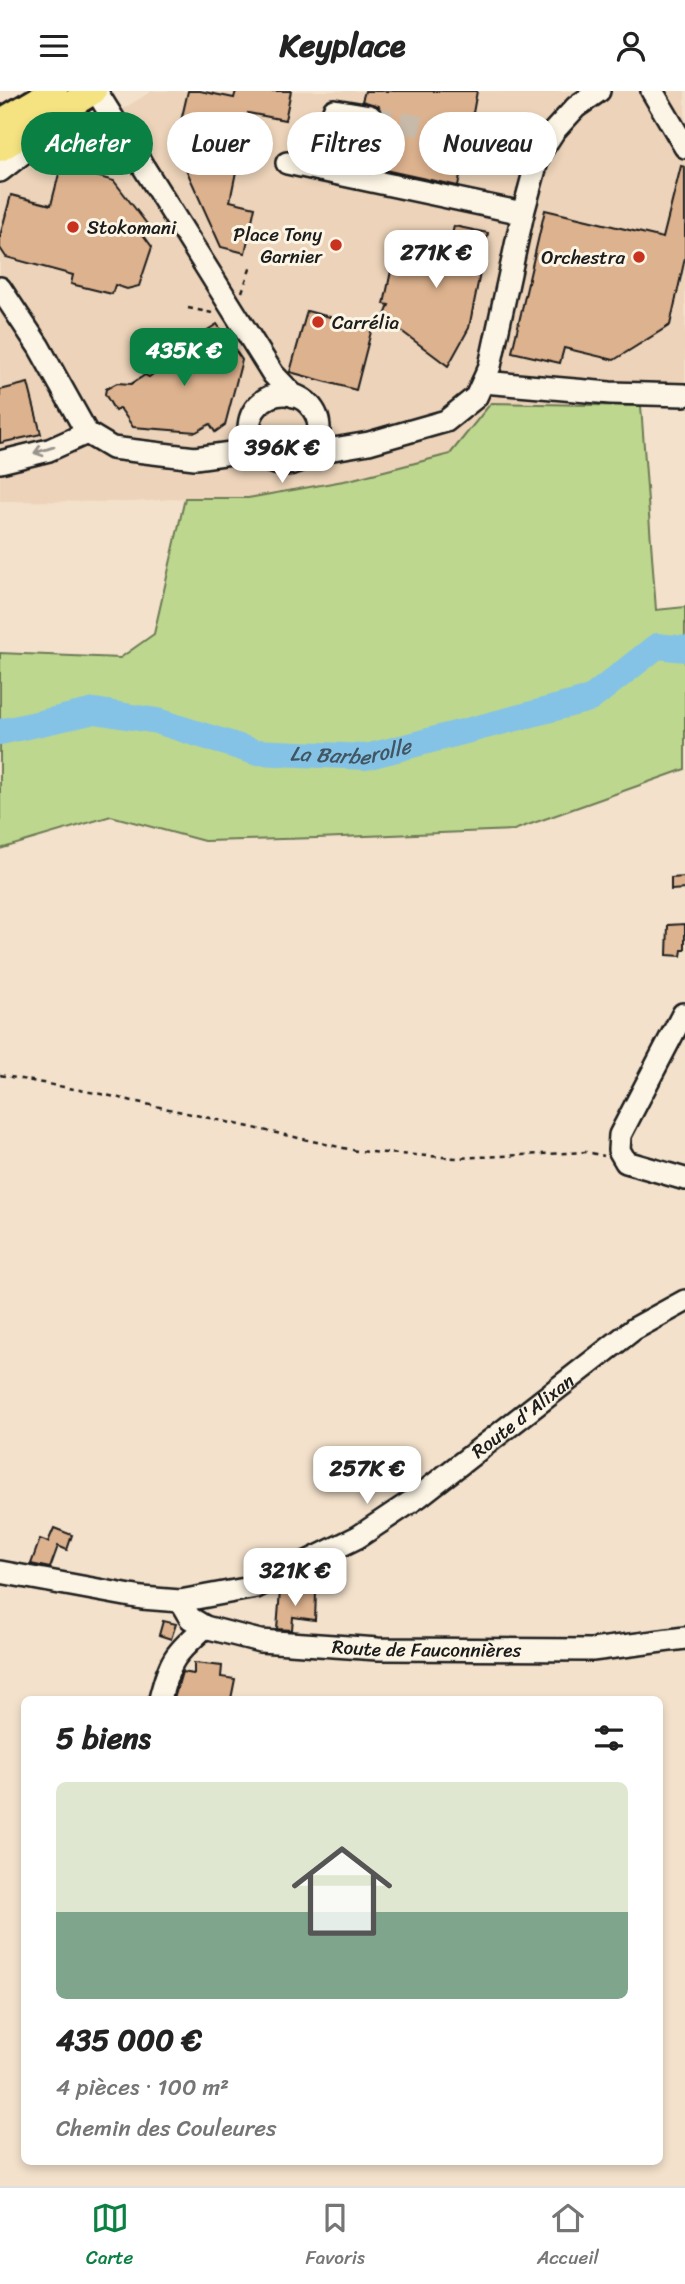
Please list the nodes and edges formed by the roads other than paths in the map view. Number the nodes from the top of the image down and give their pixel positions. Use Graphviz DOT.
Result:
graph roads {
  1 [pos="52,91"];
  2 [pos="599,91"];
  3 [pos="652,91"];
  4 [pos="90,94"];
  5 [pos="0,117"];
  6 [pos="0,123"];
  7 [pos="557,128"];
  8 [pos="685,147"];
  9 [pos="0,148"];
  10 [pos="0,170"];
  11 [pos="344,175"];
  12 [pos="534,175"];
  13 [pos="523,213"];
  14 [pos="0,288"];
  15 [pos="272,373"];
  16 [pos="483,382"];
  17 [pos="685,395"];
  18 [pos="294,396"];
  19 [pos="262,403"];
  20 [pos="319,426"];
  21 [pos="249,432"];
  22 [pos="87,433"];
  23 [pos="342,449"];
  24 [pos="231,453"];
  25 [pos="310,453"];
  26 [pos="263,457"];
  27 [pos="0,462"];
  28 [pos="683,1014"];
  29 [pos="685,1179"];
  30 [pos="685,1301"];
  31 [pos="0,1571"];
  32 [pos="180,1601"];
  33 [pos="205,1627"];
  34 [pos="685,1638"];
  35 [pos="161,1696"];
  1 -- 5 [label="street"];
  1 -- 6 [label="main road"];
  2 -- 7 [label="street"];
  3 -- 8 [label="street"];
  4 -- 9 [label="main road"];
  4 -- 10 [label="street"];
  4 -- 15 [label="street"];
  11 -- 13 [label="street"];
  12 -- 13 [label="street"];
  13 -- 16 [label="street"];
  14 -- 22 [label="street"];
  15 -- 18 [label="street"];
  15 -- 19 [label="street"];
  16 -- 17 [label="street"];
  16 -- 23 [label="street"];
  18 -- 19 [label="street"];
  18 -- 20 [label="street"];
  19 -- 21 [label="street"];
  20 -- 23 [label="street"];
  20 -- 25 [label="street"];
  21 -- 24 [label="street"];
  21 -- 26 [label="street"];
  22 -- 24 [label="street"];
  22 -- 27 [label="street, one-way"];
  23 -- 25 [label="street"];
  24 -- 26 [label="street"];
  25 -- 26 [label="street"];
  28 -- 29 [label="street"];
  30 -- 32 [label="street, Route d'Alixan"];
  31 -- 32 [label="street, Route d'Alixan"];
  32 -- 33 [label="street"];
  33 -- 34 [label="street, Route de Fauconnières"];
  33 -- 35 [label="street"];
}
